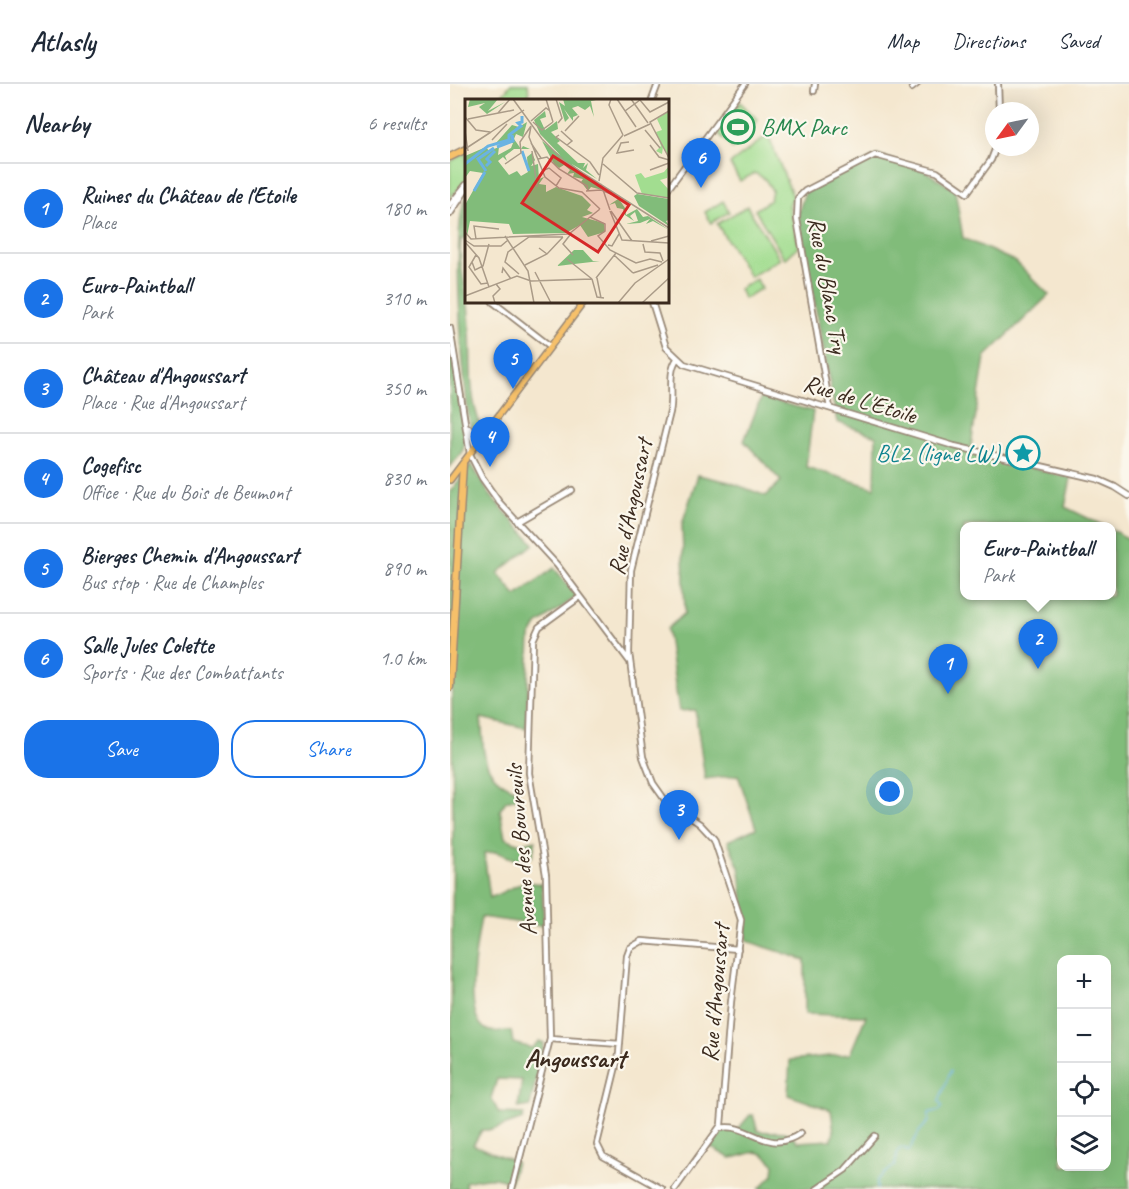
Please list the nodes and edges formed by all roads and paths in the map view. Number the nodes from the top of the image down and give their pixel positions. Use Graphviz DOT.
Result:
graph roads {
  1 [pos="658,84"];
  2 [pos="745,84"];
  3 [pos="816,84"];
  4 [pos="917,84"];
  5 [pos="998,84"];
  6 [pos="912,88"];
  7 [pos="814,90"];
  8 [pos="652,99"];
  9 [pos="999,102"];
  10 [pos="465,150"];
  11 [pos="993,156"];
  12 [pos="450,157"];
  13 [pos="465,186"];
  14 [pos="669,188"];
  15 [pos="465,192"];
  16 [pos="450,205"];
  17 [pos="450,214"];
  18 [pos="494,303"];
  19 [pos="583,303"];
  20 [pos="652,303"];
  21 [pos="450,328"];
  22 [pos="550,346"];
  23 [pos="677,359"];
  24 [pos="830,408"];
  25 [pos="466,416"];
  26 [pos="470,429"];
  27 [pos="487,431"];
  28 [pos="475,446"];
  29 [pos="470,454"];
  30 [pos="461,466"];
  31 [pos="450,480"];
  32 [pos="1129,488"];
  33 [pos="572,490"];
  34 [pos="1121,490"];
  35 [pos="1129,496"];
  36 [pos="517,522"];
  37 [pos="580,597"];
  38 [pos="630,662"];
  39 [pos="450,687"];
  40 [pos="738,949"];
  41 [pos="550,1039"];
  42 [pos="620,1044"];
  43 [pos="720,1128"];
  44 [pos="801,1133"];
  45 [pos="875,1136"];
  46 [pos="512,1189"];
  47 [pos="662,1189"];
  48 [pos="675,1189"];
  49 [pos="817,1189"];
  1 -- 8 [label="street"];
  2 -- 14 [label="street"];
  3 -- 7 [label="street"];
  4 -- 6 [label="street"];
  5 -- 9 [label="street"];
  10 -- 12 [label="highway"];
  11 -- 24 [label="street, Rue du Blanc Try"];
  13 -- 16 [label="street"];
  15 -- 17 [label="street"];
  18 -- 22 [label="street"];
  19 -- 22 [label="main road"];
  20 -- 23 [label="street"];
  21 -- 25 [label="street"];
  22 -- 27 [label="main road"];
  23 -- 24 [label="street, Rue de L'Etoile"];
  23 -- 38 [label="street, Rue d'Angoussart"];
  24 -- 34 [label="street, Rue de L'Etoile"];
  25 -- 26 [label="street"];
  25 -- 29 [label="street"];
  26 -- 27 [label="street"];
  26 -- 28 [label="street"];
  27 -- 28 [label="main road"];
  28 -- 29 [label="main road"];
  29 -- 30 [label="main road"];
  29 -- 36 [label="street"];
  30 -- 31 [label="main road"];
  30 -- 39 [label="highway"];
  32 -- 34 [label="street"];
  33 -- 36 [label="street"];
  34 -- 35 [label="street, Rue de L'Etoile"];
  36 -- 37 [label="street"];
  37 -- 38 [label="street"];
  37 -- 41 [label="street, Avenue des Bouvreuils"];
  38 -- 40 [label="street, Rue d'Angoussart"];
  40 -- 42 [label="street"];
  40 -- 43 [label="street, Rue d'Angoussart"];
  41 -- 42 [label="street"];
  41 -- 46 [label="street, Avenue des Bouvreuils"];
  42 -- 47 [label="street"];
  43 -- 44 [label="street"];
  43 -- 48 [label="street"];
  45 -- 49 [label="street"];
}
